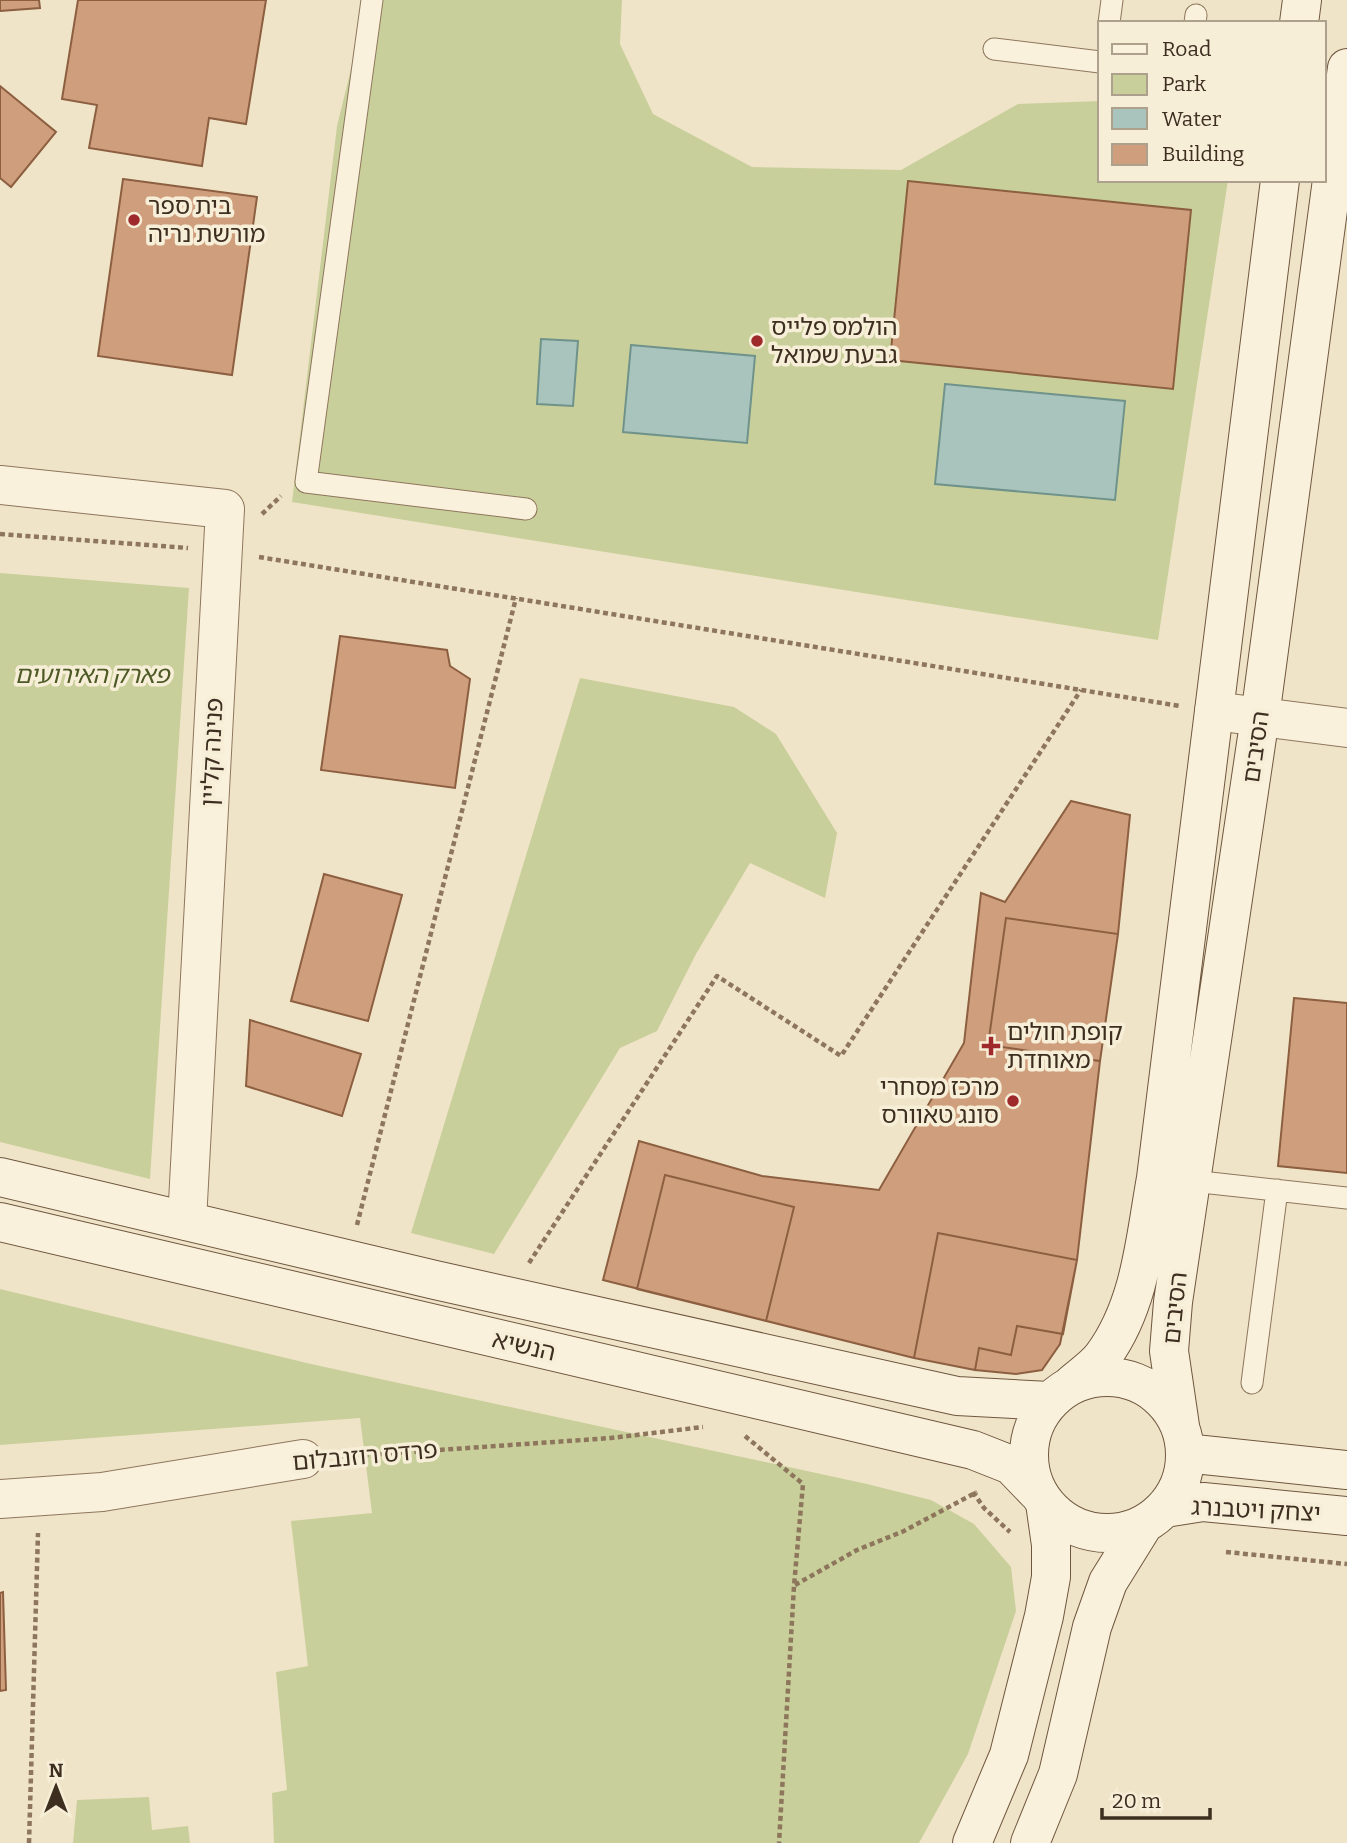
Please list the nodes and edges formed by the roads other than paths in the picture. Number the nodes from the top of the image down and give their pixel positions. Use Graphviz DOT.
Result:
graph roads {
  1 [pos="372,0"];
  2 [pos="1112,0"];
  3 [pos="1302,0"];
  4 [pos="1109,21"];
  5 [pos="1299,21"];
  6 [pos="994,48"];
  7 [pos="1098,62"];
  8 [pos="1347,68"];
  9 [pos="1280,182"];
  10 [pos="0,485"];
  11 [pos="526,509"];
  12 [pos="1214,711"];
  13 [pos="1261,717"];
  14 [pos="1347,728"];
  15 [pos="0,1177"];
  16 [pos="1192,1181"];
  17 [pos="1277,1190"];
  18 [pos="1347,1198"];
  19 [pos="187,1221"];
  20 [pos="0,1222"];
  21 [pos="1252,1383"];
  22 [pos="1060,1393"];
  23 [pos="1182,1439"];
  24 [pos="303,1459"];
  25 [pos="1347,1470"];
  26 [pos="1033,1489"];
  27 [pos="0,1499"];
  28 [pos="1155,1516"];
  29 [pos="1347,1516"];
  30 [pos="972,1843"];
  31 [pos="1030,1843"];
  1 -- 11 [label="lane"];
  2 -- 4 [label="lane"];
  3 -- 5 [label="street"];
  6 -- 7 [label="lane"];
  8 -- 13 [label="street, הסיבים"];
  9 -- 12 [label="street, הסיבים"];
  10 -- 19 [label="street, פנינה קליין"];
  12 -- 13 [label="street"];
  12 -- 22 [label="street, הסיבים"];
  13 -- 14 [label="street"];
  13 -- 16 [label="street, הסיבים"];
  15 -- 19 [label="street, הנשיא"];
  16 -- 17 [label="lane"];
  16 -- 23 [label="street, הסיבים"];
  17 -- 18 [label="lane"];
  17 -- 21 [label="lane"];
  19 -- 22 [label="street, הנשיא"];
  20 -- 26 [label="street, הנשיא"];
  22 -- 23 [label="street"];
  22 -- 26 [label="street"];
  23 -- 25 [label="street"];
  23 -- 28 [label="street"];
  24 -- 27 [label="street, פרדס רוזנבלום"];
  26 -- 28 [label="street"];
  26 -- 30 [label="street"];
  28 -- 29 [label="street, יצחק ויטבנרג"];
  28 -- 31 [label="street"];
}
